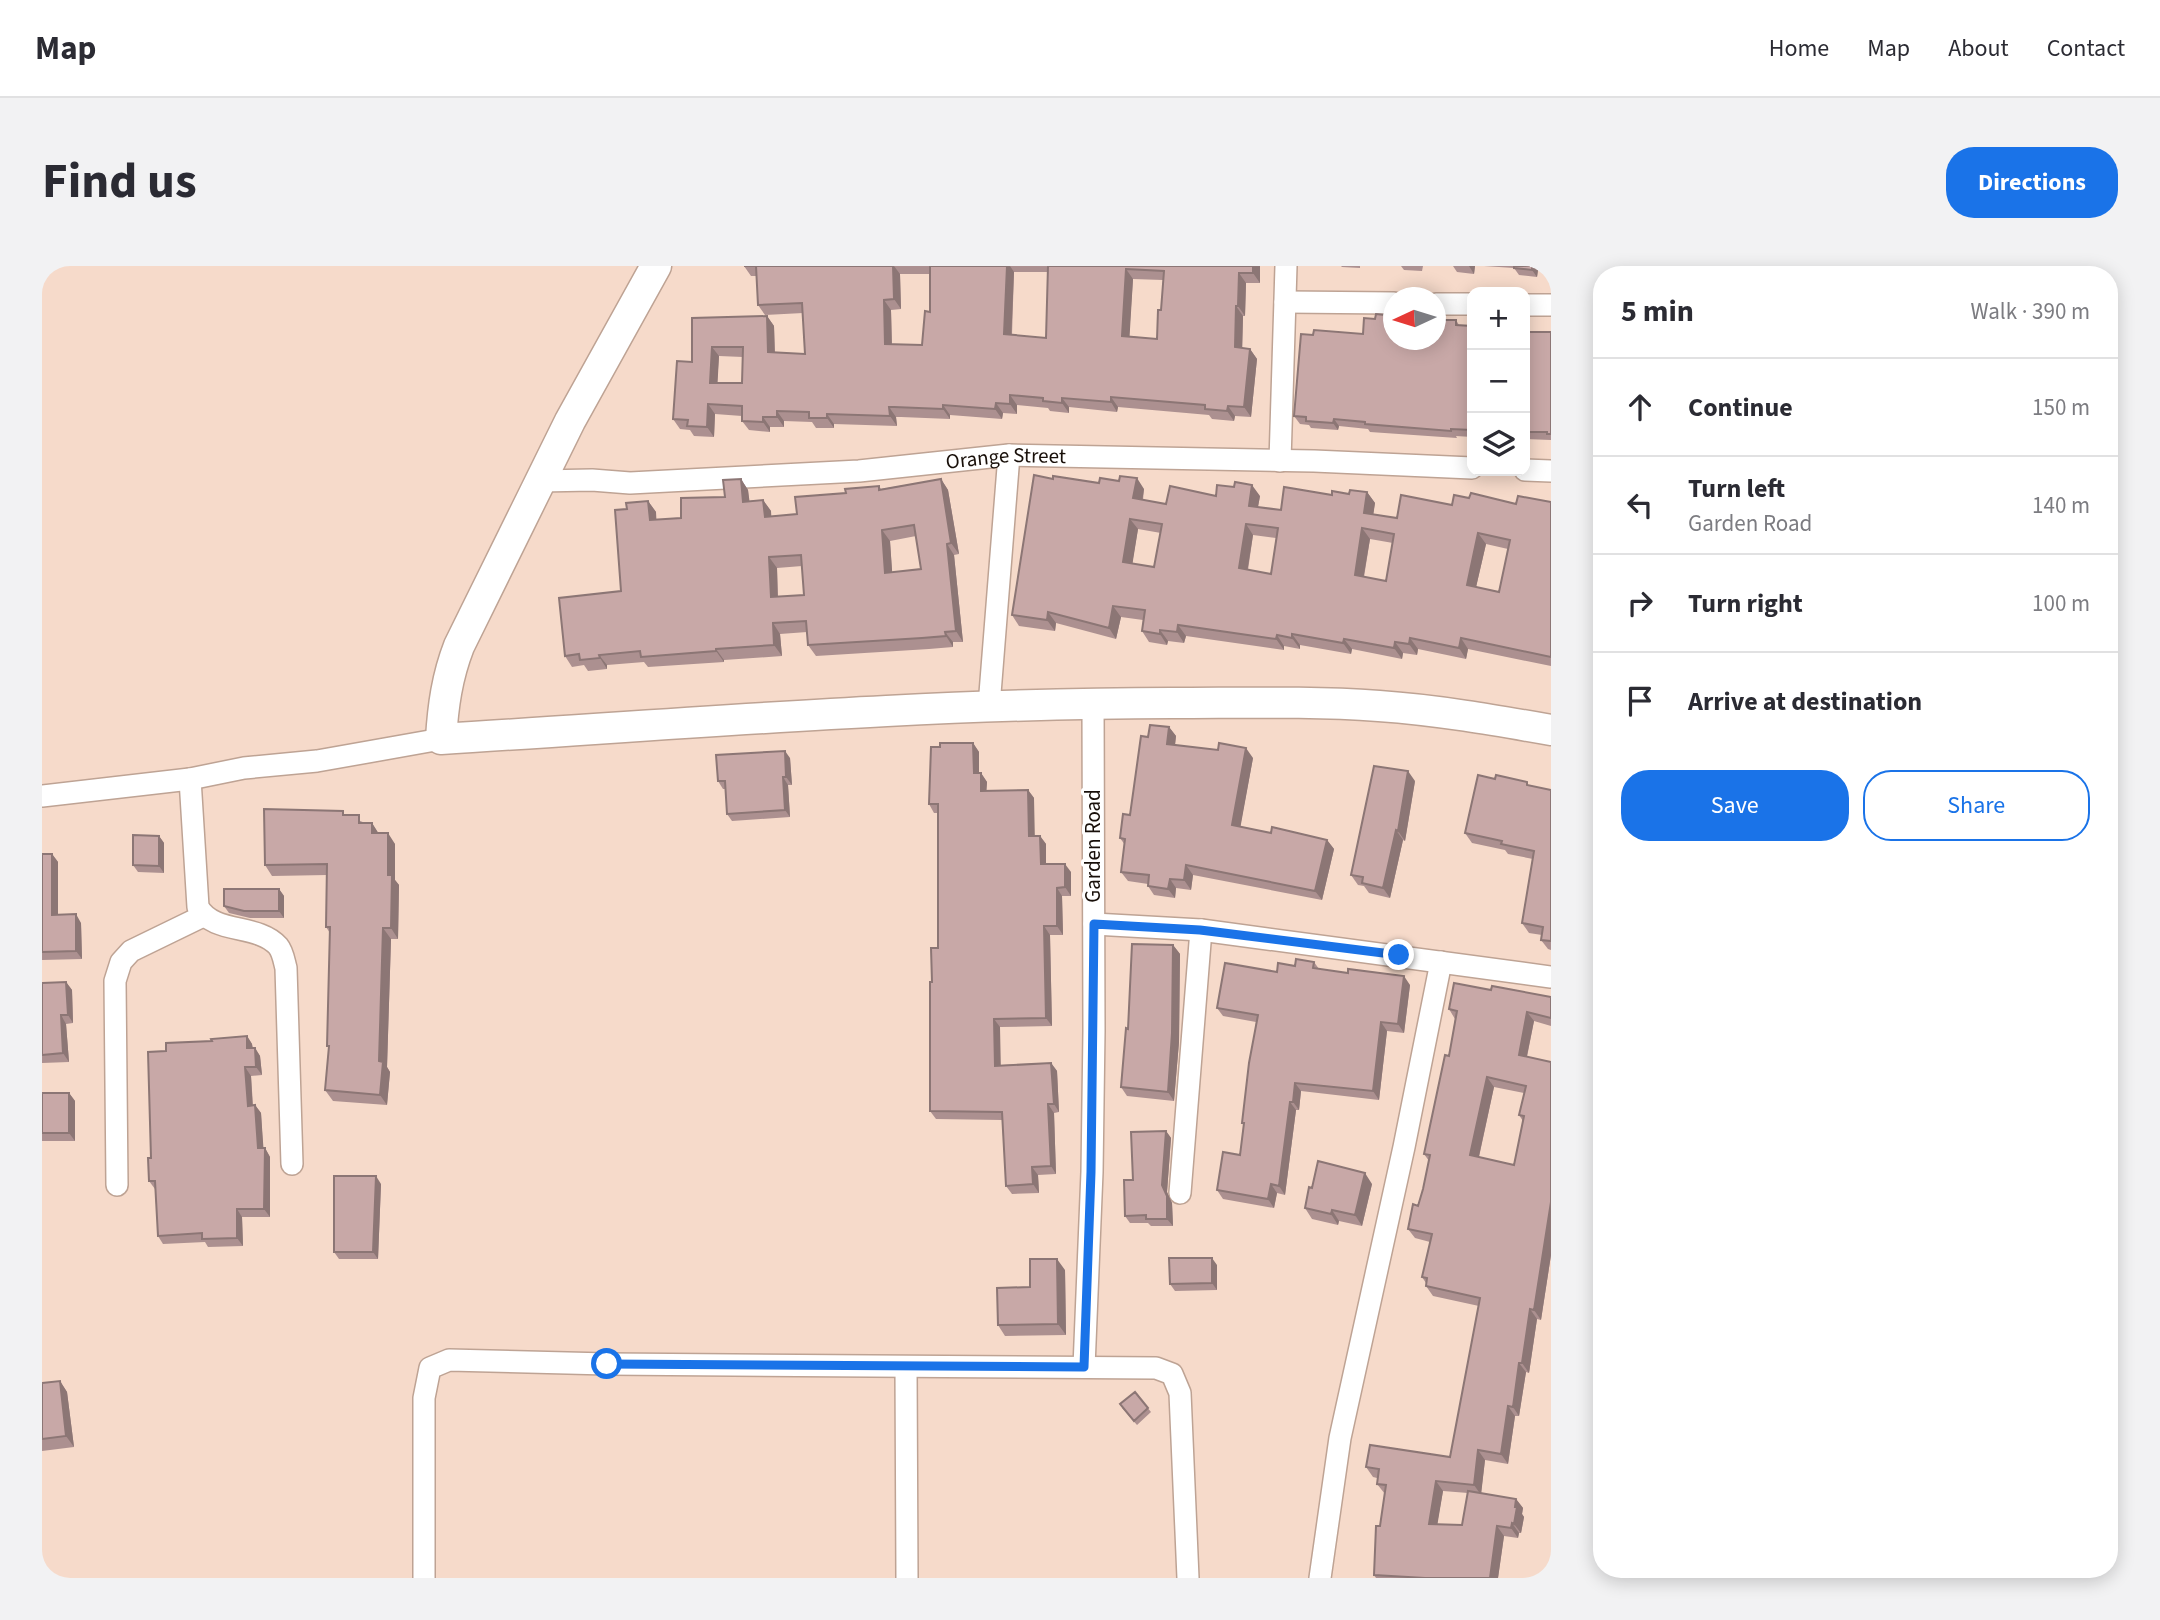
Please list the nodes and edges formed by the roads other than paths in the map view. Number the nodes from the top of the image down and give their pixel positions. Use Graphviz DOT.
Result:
graph roads {
  1 [pos="656,266"];
  2 [pos="1286,266"];
  3 [pos="1285,302"];
  4 [pos="1383,303"];
  5 [pos="1446,304"];
  6 [pos="1467,304"];
  7 [pos="1530,305"];
  8 [pos="1551,305"];
  9 [pos="1009,455"];
  10 [pos="1280,461"];
  11 [pos="1467,468"];
  12 [pos="1530,470"];
  13 [pos="1551,471"];
  14 [pos="540,481"];
  15 [pos="1093,702"];
  16 [pos="989,706"];
  17 [pos="1551,730"];
  18 [pos="441,739"];
  19 [pos="190,779"];
  20 [pos="42,796"];
  21 [pos="203,916"];
  22 [pos="1094,924"];
  23 [pos="1200,930"];
  24 [pos="1441,962"];
  25 [pos="1551,976"];
  26 [pos="292,1164"];
  27 [pos="117,1185"];
  28 [pos="1181,1193"];
  29 [pos="906,1367"];
  30 [pos="1084,1367"];
  31 [pos="424,1578"];
  32 [pos="907,1578"];
  33 [pos="1188,1578"];
  34 [pos="1320,1578"];
  1 -- 14 [label="street"];
  2 -- 3 [label="street"];
  3 -- 4 [label="street"];
  3 -- 10 [label="street"];
  5 -- 6 [label="street"];
  7 -- 8 [label="street"];
  9 -- 10 [label="street, Orange Street"];
  9 -- 14 [label="street, Orange Street"];
  9 -- 16 [label="street"];
  10 -- 11 [label="street, Orange Street"];
  12 -- 13 [label="street"];
  14 -- 18 [label="street"];
  15 -- 16 [label="street"];
  15 -- 17 [label="street"];
  15 -- 22 [label="street, Garden Road"];
  16 -- 18 [label="street"];
  18 -- 19 [label="street"];
  19 -- 20 [label="street"];
  19 -- 21 [label="street"];
  21 -- 26 [label="street"];
  21 -- 27 [label="street"];
  22 -- 23 [label="street"];
  22 -- 30 [label="street, Garden Road"];
  23 -- 24 [label="street"];
  23 -- 28 [label="street"];
  24 -- 25 [label="street"];
  24 -- 34 [label="street"];
  29 -- 30 [label="street"];
  29 -- 31 [label="street"];
  29 -- 32 [label="street"];
  30 -- 33 [label="street"];
}
